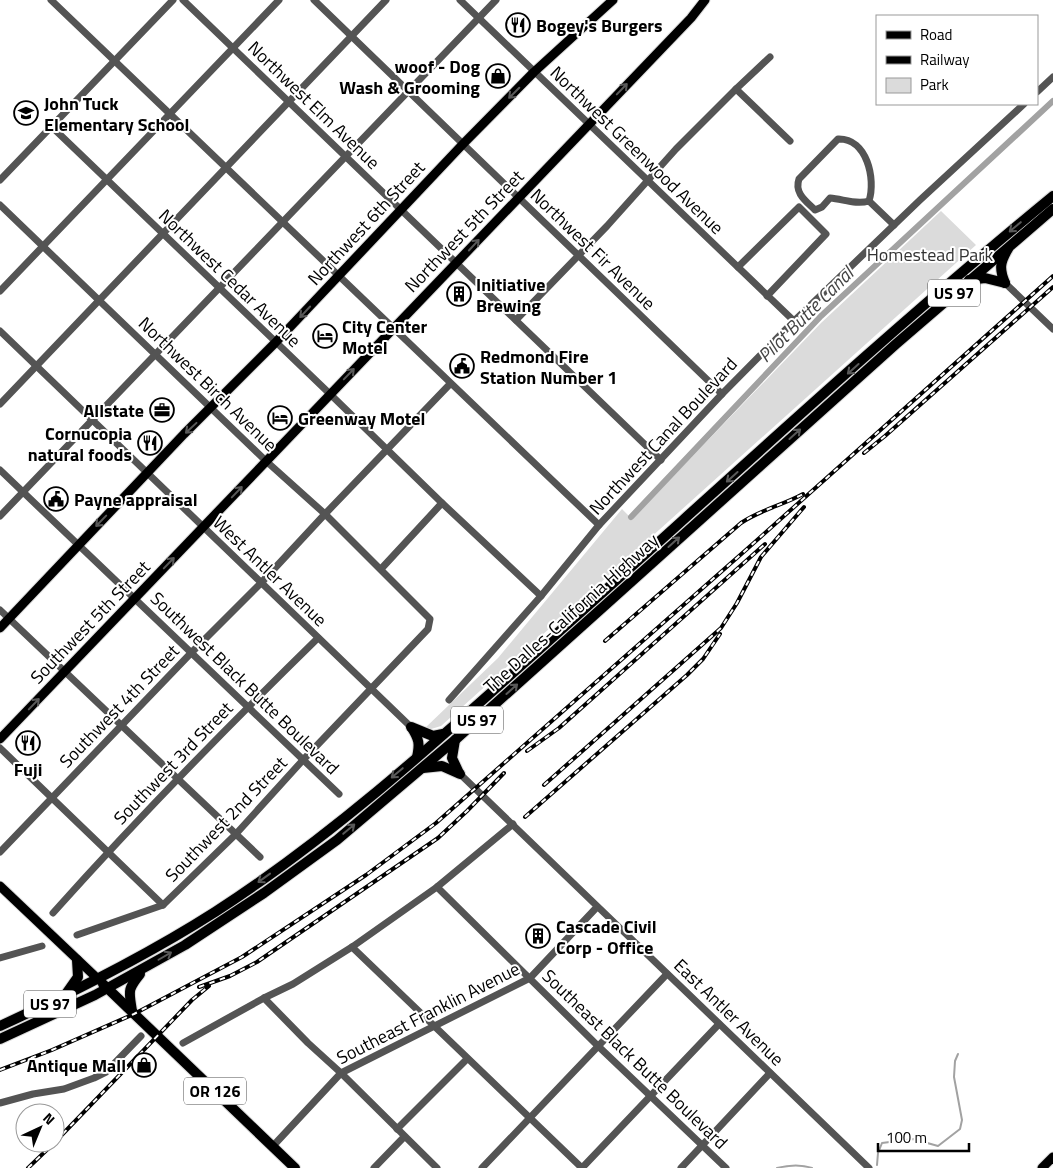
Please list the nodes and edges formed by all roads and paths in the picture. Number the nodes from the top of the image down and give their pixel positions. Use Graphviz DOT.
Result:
graph roads {
  1 [pos="50,0"];
  2 [pos="173,0"];
  3 [pos="183,0"];
  4 [pos="279,0"];
  5 [pos="314,0"];
  6 [pos="386,0"];
  7 [pos="460,0"];
  8 [pos="496,0"];
  9 [pos="613,0"];
  10 [pos="705,0"];
  11 [pos="478,18"];
  12 [pos="351,36"];
  13 [pos="233,48"];
  14 [pos="770,57"];
  15 [pos="114,60"];
  16 [pos="534,72"];
  17 [pos="1053,77"];
  18 [pos="736,89"];
  19 [pos="408,91"];
  20 [pos="1038,91"];
  21 [pos="288,101"];
  22 [pos="1023,105"];
  23 [pos="169,115"];
  24 [pos="589,124"];
  25 [pos="51,126"];
  26 [pos="790,141"];
  27 [pos="463,144"];
  28 [pos="345,156"];
  29 [pos="226,168"];
  30 [pos="0,180"];
  31 [pos="107,180"];
  32 [pos="647,180"];
  33 [pos="1053,196"];
  34 [pos="518,197"];
  35 [pos="869,201"];
  36 [pos="0,205"];
  37 [pos="1053,208"];
  38 [pos="402,210"];
  39 [pos="282,222"];
  40 [pos="894,224"];
  41 [pos="163,234"];
  42 [pos="1012,243"];
  43 [pos="44,245"];
  44 [pos="579,255"];
  45 [pos="456,263"];
  46 [pos="738,267"];
  47 [pos="338,276"];
  48 [pos="968,280"];
  49 [pos="1005,283"];
  50 [pos="219,288"];
  51 [pos="0,291"];
  52 [pos="767,296"];
  53 [pos="100,300"];
  54 [pos="516,320"];
  55 [pos="794,321"];
  56 [pos="393,329"];
  57 [pos="1053,329"];
  58 [pos="0,331"];
  59 [pos="275,343"];
  60 [pos="155,354"];
  61 [pos="36,367"];
  62 [pos="450,384"];
  63 [pos="330,394"];
  64 [pos="722,394"];
  65 [pos="0,404"];
  66 [pos="212,408"];
  67 [pos="92,420"];
  68 [pos="387,449"];
  69 [pos="661,460"];
  70 [pos="266,461"];
  71 [pos="0,470"];
  72 [pos="147,473"];
  73 [pos="22,492"];
  74 [pos="442,503"];
  75 [pos="325,514"];
  76 [pos="0,516"];
  77 [pos="599,525"];
  78 [pos="203,527"];
  79 [pos="79,544"];
  80 [pos="381,569"];
  81 [pos="261,583"];
  82 [pos="541,596"];
  83 [pos="135,598"];
  84 [pos="0,610"];
  85 [pos="9,618"];
  86 [pos="0,628"];
  87 [pos="428,630"];
  88 [pos="318,638"];
  89 [pos="191,653"];
  90 [pos="65,672"];
  91 [pos="372,688"];
  92 [pos="449,700"];
  93 [pos="248,707"];
  94 [pos="121,725"];
  95 [pos="411,727"];
  96 [pos="444,734"];
  97 [pos="0,739"];
  98 [pos="456,740"];
  99 [pos="0,748"];
  100 [pos="417,757"];
  101 [pos="303,760"];
  102 [pos="423,768"];
  103 [pos="460,774"];
  104 [pos="178,780"];
  105 [pos="339,794"];
  106 [pos="52,798"];
  107 [pos="513,824"];
  108 [pos="236,834"];
  109 [pos="0,852"];
  110 [pos="108,852"];
  111 [pos="260,857"];
  112 [pos="0,886"];
  113 [pos="437,887"];
  114 [pos="163,905"];
  115 [pos="597,907"];
  116 [pos="54,912"];
  117 [pos="77,935"];
  118 [pos="42,946"];
  119 [pos="352,947"];
  120 [pos="0,958"];
  121 [pos="77,960"];
  122 [pos="144,969"];
  123 [pos="667,974"];
  124 [pos="530,978"];
  125 [pos="99,980"];
  126 [pos="108,988"];
  127 [pos="64,997"];
  128 [pos="264,998"];
  129 [pos="133,1013"];
  130 [pos="719,1024"];
  131 [pos="0,1026"];
  132 [pos="433,1026"];
  133 [pos="141,1036"];
  134 [pos="0,1039"];
  135 [pos="183,1043"];
  136 [pos="598,1046"];
  137 [pos="466,1059"];
  138 [pos="341,1073"];
  139 [pos="770,1073"];
  140 [pos="651,1096"];
  141 [pos="0,1103"];
  142 [pos="529,1119"];
  143 [pos="397,1129"];
  144 [pos="404,1137"];
  145 [pos="272,1146"];
  146 [pos="703,1146"];
  147 [pos="1053,1156"];
  148 [pos="296,1168"];
  149 [pos="374,1168"];
  150 [pos="437,1168"];
  151 [pos="482,1168"];
  152 [pos="582,1168"];
  153 [pos="681,1168"];
  154 [pos="726,1168"];
  155 [pos="869,1168"];
  156 [pos="1042,1168"];
  1 -- 15 [label="street"];
  2 -- 15 [label="street"];
  3 -- 13 [label="street, Northwest Elm Avenue"];
  4 -- 13 [label="street"];
  5 -- 12 [label="street, Northwest Fir Avenue"];
  6 -- 12 [label="street"];
  7 -- 11 [label="street, Northwest Greenwood Avenue"];
  8 -- 11 [label="street"];
  9 -- 16 [label="main road, Northwest 6th Street"];
  24 -- 10 [label="main road, Northwest 5th Street, one-way"];
  11 -- 16 [label="street, Northwest Greenwood Avenue"];
  11 -- 19 [label="street"];
  12 -- 19 [label="street, Northwest Fir Avenue"];
  12 -- 21 [label="street"];
  13 -- 21 [label="street, Northwest Elm Avenue"];
  13 -- 23 [label="street"];
  14 -- 18 [label="street"];
  15 -- 23 [label="street"];
  15 -- 25 [label="street"];
  16 -- 24 [label="street, Northwest Greenwood Avenue"];
  16 -- 27 [label="main road, Northwest 6th Street, one-way"];
  17 -- 20 [label="street"];
  18 -- 26 [label="street"];
  18 -- 32 [label="street"];
  19 -- 27 [label="street, Northwest Fir Avenue"];
  19 -- 28 [label="street"];
  21 -- 28 [label="street, Northwest Elm Avenue"];
  21 -- 29 [label="street"];
  22 -- 40 [label="street, Northwest Canal Boulevard"];
  23 -- 29 [label="street"];
  23 -- 31 [label="street"];
  24 -- 32 [label="street, Northwest Greenwood Avenue"];
  24 -- 34 [label="main road, Northwest 5th Street"];
  25 -- 30 [label="street"];
  25 -- 31 [label="street, Northwest Cedar Avenue"];
  27 -- 34 [label="street, Northwest Fir Avenue"];
  27 -- 38 [label="main road, Northwest 6th Street"];
  28 -- 38 [label="street, Northwest Elm Avenue"];
  28 -- 39 [label="street"];
  29 -- 39 [label="street"];
  29 -- 41 [label="street"];
  31 -- 41 [label="street, Northwest Cedar Avenue"];
  31 -- 43 [label="street"];
  32 -- 44 [label="street"];
  32 -- 46 [label="street, Northwest Greenwood Avenue"];
  33 -- 96 [label="highway, The Dalles-California Highway / US 97, one-way"];
  34 -- 44 [label="street, Northwest Fir Avenue"];
  45 -- 34 [label="main road, Northwest 5th Street, one-way"];
  35 -- 35 [label="street"];
  35 -- 40 [label="street"];
  36 -- 43 [label="street, Northwest Birch Avenue"];
  37 -- 42 [label="highway, The Dalles-California Highway / US 97"];
  38 -- 45 [label="street, Northwest Elm Avenue"];
  38 -- 47 [label="main road, Northwest 6th Street"];
  39 -- 47 [label="street"];
  39 -- 50 [label="street"];
  40 -- 55 [label="street, Northwest Canal Boulevard"];
  41 -- 50 [label="street, Northwest Cedar Avenue"];
  41 -- 53 [label="street"];
  42 -- 48 [label="highway, The Dalles-California Highway / US 97"];
  42 -- 49 [label="highway"];
  43 -- 51 [label="street"];
  43 -- 53 [label="street, Northwest Birch Avenue"];
  44 -- 54 [label="street"];
  44 -- 64 [label="street, Northwest Fir Avenue"];
  45 -- 54 [label="street, Northwest Elm Avenue"];
  45 -- 56 [label="main road, Northwest 5th Street"];
  46 -- 52 [label="street, Northwest Greenwood Avenue"];
  46 -- 52 [label="street"];
  47 -- 56 [label="street"];
  47 -- 59 [label="main road, Northwest 6th Street, one-way"];
  48 -- 49 [label="highway"];
  98 -- 48 [label="highway, The Dalles-California Highway / US 97, one-way"];
  49 -- 57 [label="street"];
  50 -- 59 [label="street, Northwest Cedar Avenue"];
  50 -- 60 [label="street"];
  52 -- 55 [label="street, Northwest Greenwood Avenue"];
  53 -- 60 [label="street, Northwest Birch Avenue"];
  53 -- 61 [label="street"];
  54 -- 69 [label="street, Northwest Elm Avenue"];
  55 -- 64 [label="street, Northwest Canal Boulevard"];
  56 -- 62 [label="street"];
  63 -- 56 [label="main road, Northwest 5th Street, one-way"];
  58 -- 61 [label="street, West Antler Avenue"];
  59 -- 63 [label="street, Northwest Cedar Avenue"];
  59 -- 66 [label="main road, Northwest 6th Street"];
  60 -- 66 [label="street, Northwest Birch Avenue"];
  60 -- 67 [label="street"];
  61 -- 65 [label="street"];
  61 -- 67 [label="street, West Antler Avenue"];
  62 -- 68 [label="street, Southwest 4th Street"];
  62 -- 77 [label="street"];
  63 -- 68 [label="street, Northwest Cedar Avenue"];
  63 -- 70 [label="main road, Northwest 5th Street"];
  64 -- 69 [label="street, Northwest Canal Boulevard"];
  66 -- 70 [label="street, Northwest Birch Avenue"];
  66 -- 72 [label="main road, Northwest 6th Street, one-way"];
  67 -- 72 [label="street, West Antler Avenue"];
  67 -- 73 [label="street"];
  68 -- 74 [label="street, Northwest Cedar Avenue"];
  68 -- 75 [label="street, Southwest 4th Street"];
  69 -- 77 [label="street, Northwest Canal Boulevard"];
  70 -- 75 [label="street, Northwest Birch Avenue"];
  78 -- 70 [label="main road, Northwest 5th Street, one-way"];
  71 -- 73 [label="street, Southwest Black Butte Boulevard"];
  72 -- 78 [label="street, West Antler Avenue"];
  72 -- 79 [label="main road, Northwest 6th Street, one-way"];
  73 -- 76 [label="street"];
  73 -- 79 [label="street, Southwest Black Butte Boulevard"];
  74 -- 80 [label="street"];
  74 -- 82 [label="street, Northwest Cedar Avenue"];
  75 -- 80 [label="street, Northwest Birch Avenue"];
  75 -- 81 [label="street, Southwest 4th Street"];
  77 -- 82 [label="street, Northwest Canal Boulevard"];
  78 -- 81 [label="street, West Antler Avenue"];
  83 -- 78 [label="main road, Southwest 5th Street, one-way"];
  79 -- 83 [label="street, Southwest Black Butte Boulevard"];
  79 -- 85 [label="main road, Northwest 6th Street"];
  80 -- 87 [label="street, Northwest Birch Avenue"];
  81 -- 88 [label="street, West Antler Avenue"];
  81 -- 89 [label="street, Southwest 4th Street"];
  82 -- 92 [label="street, Northwest Canal Boulevard"];
  83 -- 89 [label="street, Southwest Black Butte Boulevard"];
  83 -- 90 [label="main road, Southwest 5th Street"];
  84 -- 85 [label="street"];
  85 -- 86 [label="main road, Northwest 6th Street"];
  85 -- 90 [label="street"];
  87 -- 91 [label="street, Southwest 2nd Street"];
  88 -- 91 [label="street, West Antler Avenue"];
  88 -- 93 [label="street, Southwest 3rd Street"];
  89 -- 93 [label="street, Southwest Black Butte Boulevard"];
  89 -- 94 [label="street, Southwest 4th Street"];
  90 -- 94 [label="street"];
  97 -- 90 [label="main road, Southwest 5th Street, one-way"];
  91 -- 95 [label="street, West Antler Avenue"];
  91 -- 101 [label="street, Southwest 2nd Street"];
  93 -- 101 [label="street, Southwest Black Butte Boulevard"];
  93 -- 104 [label="street, Southwest 3rd Street"];
  94 -- 104 [label="street"];
  94 -- 106 [label="street, Southwest 4th Street"];
  95 -- 96 [label="highway"];
  95 -- 100 [label="highway"];
  96 -- 100 [label="highway, The Dalles-California Highway / US 97"];
  98 -- 102 [label="highway, The Dalles-California Highway / US 97"];
  98 -- 103 [label="highway"];
  99 -- 106 [label="street"];
  100 -- 125 [label="highway, The Dalles-California Highway / US 97, one-way"];
  101 -- 105 [label="street, Southwest Black Butte Boulevard"];
  101 -- 108 [label="street, Southwest 2nd Street"];
  102 -- 103 [label="highway"];
  122 -- 102 [label="highway, The Dalles-California Highway / US 97, one-way"];
  103 -- 107 [label="street, East Antler Avenue"];
  104 -- 108 [label="street"];
  104 -- 110 [label="street, Southwest 3rd Street"];
  106 -- 109 [label="street, Southwest 4th Street"];
  106 -- 110 [label="street"];
  107 -- 113 [label="street"];
  107 -- 115 [label="street, East Antler Avenue"];
  108 -- 111 [label="street"];
  108 -- 114 [label="street, Southwest 2nd Street"];
  110 -- 114 [label="street"];
  110 -- 116 [label="street, Southwest 3rd Street"];
  112 -- 121 [label="main road"];
  113 -- 119 [label="street"];
  113 -- 124 [label="street, Southeast Black Butte Boulevard"];
  114 -- 117 [label="street"];
  115 -- 123 [label="street, East Antler Avenue"];
  115 -- 124 [label="street, Southeast Franklin Avenue"];
  118 -- 120 [label="street"];
  119 -- 128 [label="street"];
  119 -- 132 [label="street"];
  121 -- 125 [label="main road"];
  121 -- 127 [label="highway"];
  122 -- 126 [label="highway, The Dalles-California Highway / US 97"];
  122 -- 129 [label="highway"];
  123 -- 130 [label="street, East Antler Avenue"];
  123 -- 136 [label="street"];
  124 -- 132 [label="street, Southeast Franklin Avenue"];
  124 -- 136 [label="street, Southeast Black Butte Boulevard"];
  125 -- 126 [label="highway, OR 126"];
  125 -- 127 [label="highway, The Dalles-California Highway / US 97"];
  126 -- 129 [label="highway, OR 126"];
  126 -- 134 [label="highway, The Dalles-California Highway / US 97"];
  127 -- 131 [label="highway, The Dalles-California Highway / US 97"];
  128 -- 135 [label="street"];
  128 -- 138 [label="street"];
  129 -- 145 [label="highway, OR 126"];
  130 -- 139 [label="street, East Antler Avenue"];
  130 -- 140 [label="street"];
  132 -- 137 [label="street"];
  132 -- 138 [label="street, Southeast Franklin Avenue"];
  133 -- 141 [label="street"];
  136 -- 140 [label="street, Southeast Black Butte Boulevard"];
  136 -- 142 [label="street"];
  137 -- 142 [label="street"];
  137 -- 143 [label="street"];
  138 -- 143 [label="street"];
  138 -- 145 [label="street, Southeast Franklin Avenue"];
  139 -- 146 [label="street"];
  139 -- 155 [label="street, East Antler Avenue"];
  140 -- 146 [label="street, Southeast Black Butte Boulevard"];
  140 -- 152 [label="street"];
  142 -- 151 [label="street"];
  142 -- 152 [label="street"];
  143 -- 144 [label="street"];
  144 -- 149 [label="street"];
  144 -- 150 [label="street"];
  145 -- 148 [label="highway, OR 126"];
  146 -- 153 [label="street"];
  146 -- 154 [label="street, Southeast Black Butte Boulevard"];
  147 -- 156 [label="main road"];
}
